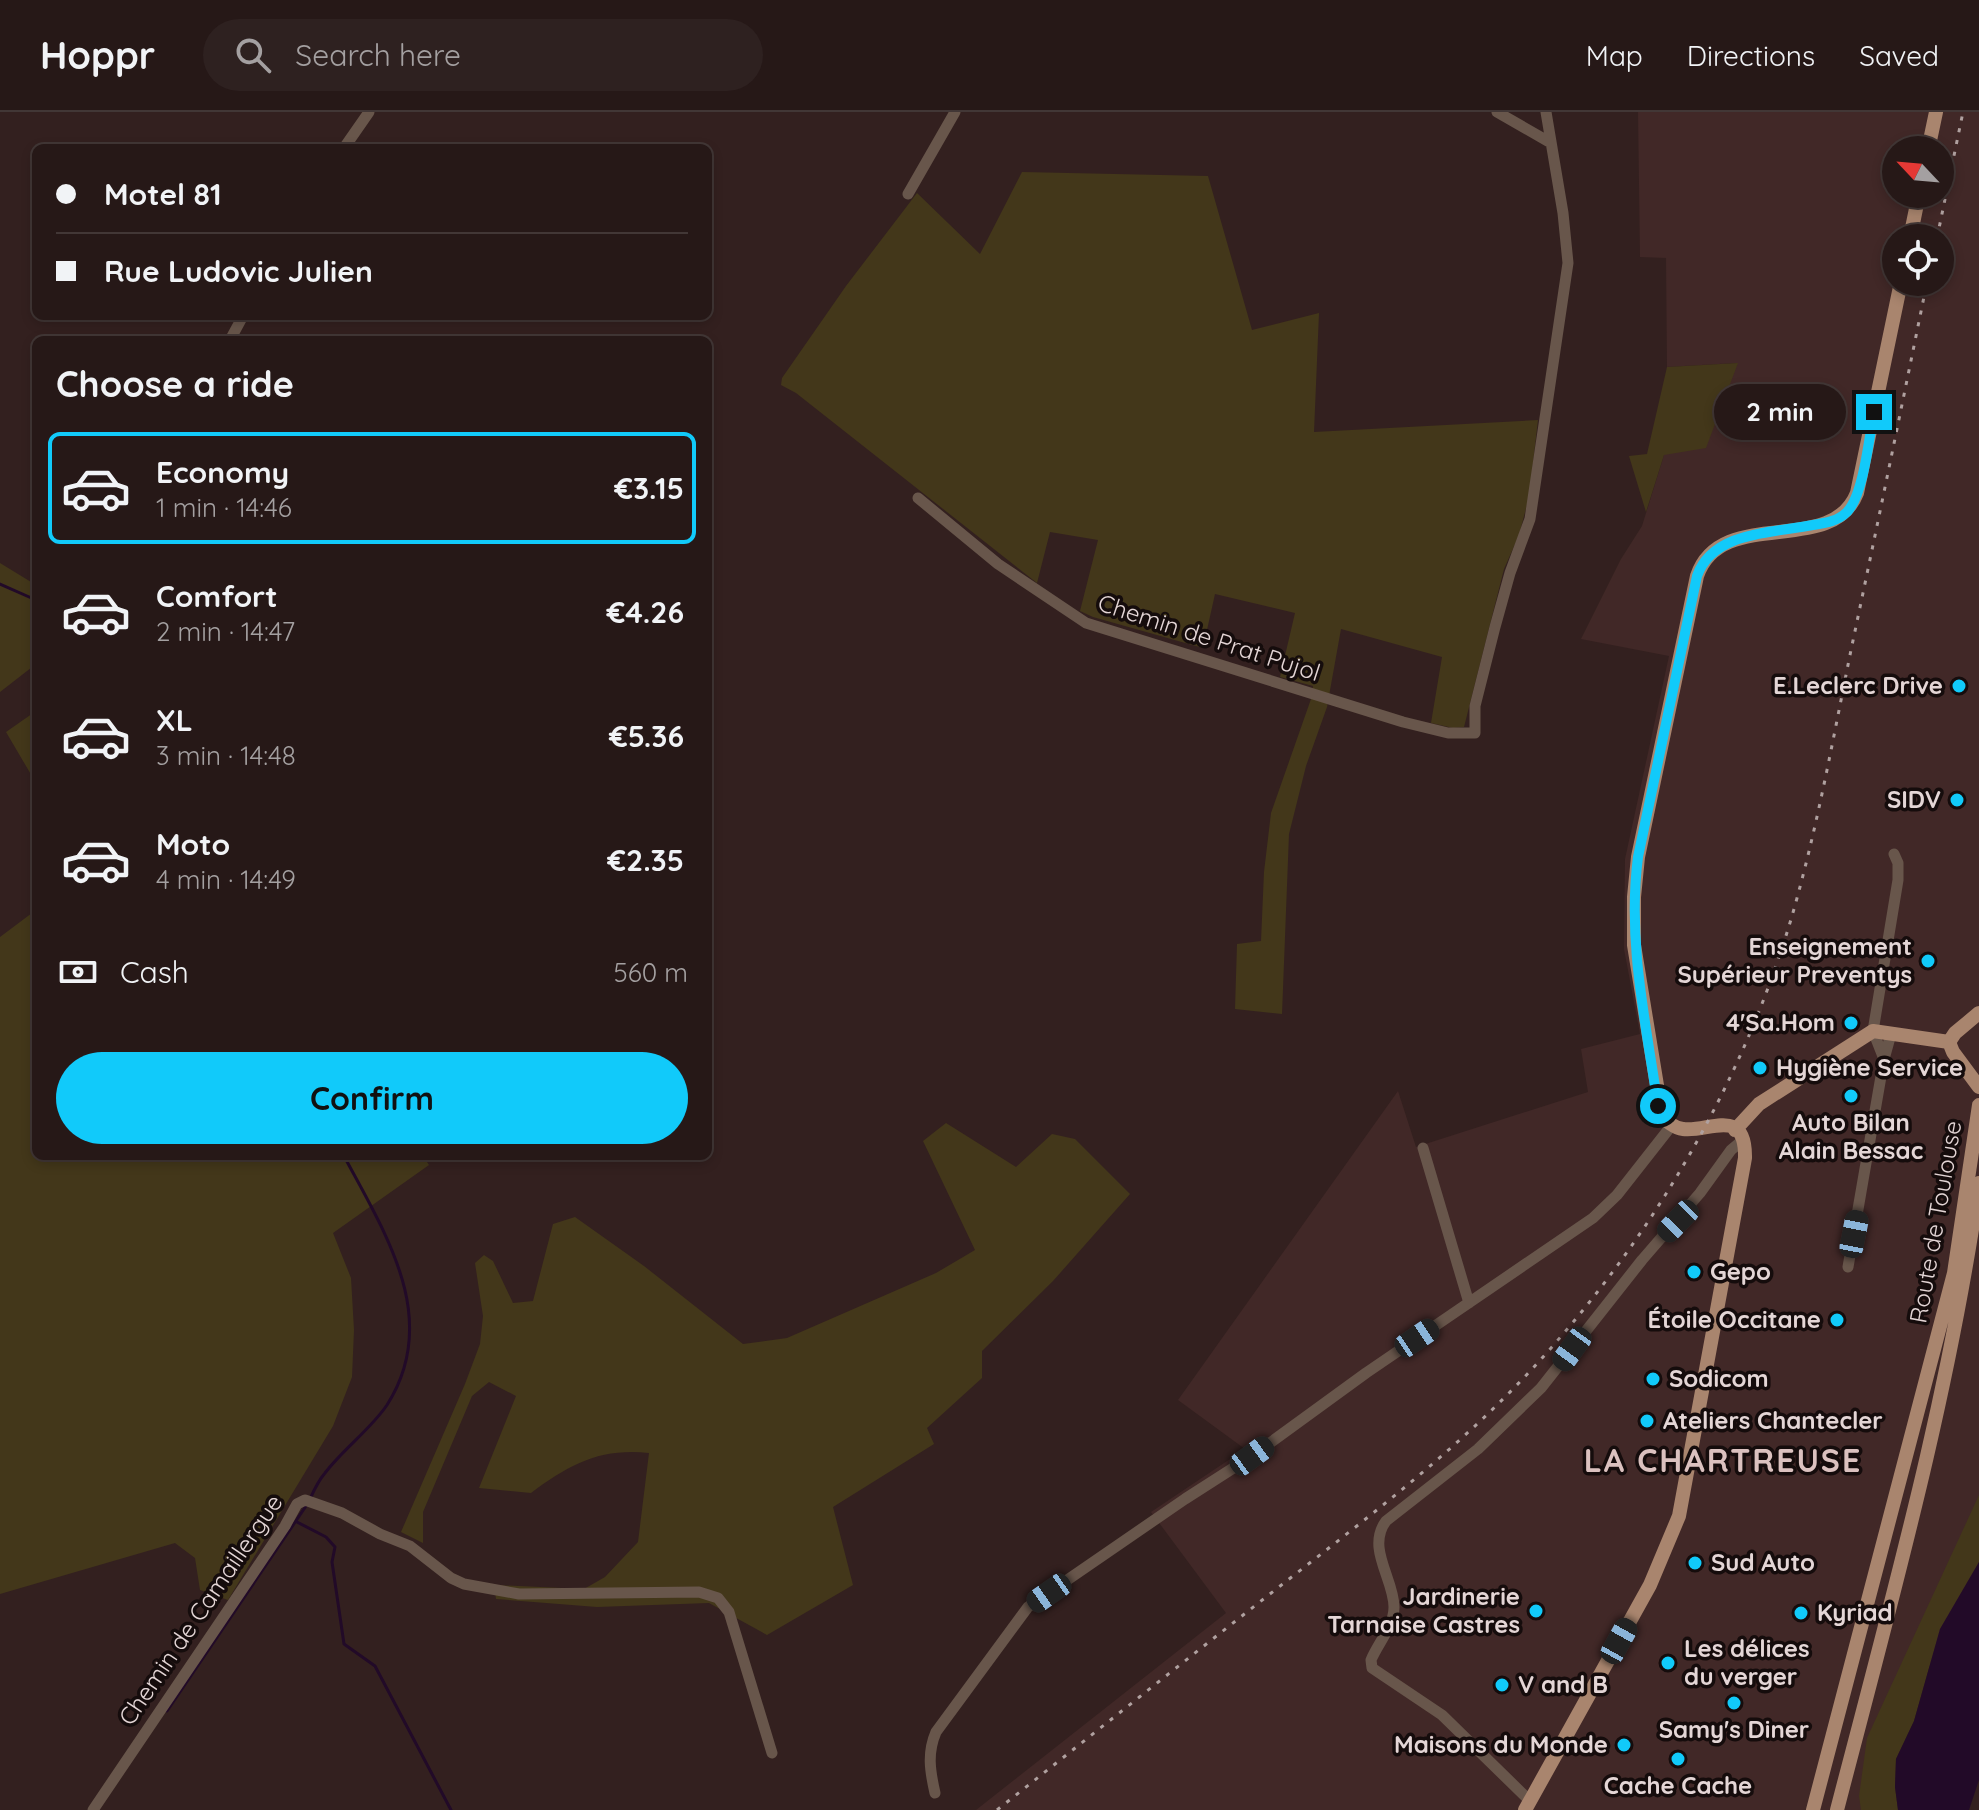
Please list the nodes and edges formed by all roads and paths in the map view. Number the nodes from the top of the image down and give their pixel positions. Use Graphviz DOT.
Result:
graph roads {
  1 [pos="369,112"];
  2 [pos="955,112"];
  3 [pos="1497,112"];
  4 [pos="1546,112"];
  5 [pos="1936,112"];
  6 [pos="1931,136"];
  7 [pos="1551,143"];
  8 [pos="347,144"];
  9 [pos="908,194"];
  10 [pos="1898,296"];
  11 [pos="918,498"];
  12 [pos="1894,854"];
  13 [pos="1979,1013"];
  14 [pos="1873,1031"];
  15 [pos="1891,1034"];
  16 [pos="1949,1042"];
  17 [pos="1884,1059"];
  18 [pos="1979,1087"];
  19 [pos="1979,1105"];
  20 [pos="1672,1125"];
  21 [pos="1739,1135"];
  22 [pos="1423,1148"];
  23 [pos="1979,1183"];
  24 [pos="1848,1267"];
  25 [pos="1469,1303"];
  26 [pos="772,1753"];
  27 [pos="935,1793"];
  28 [pos="1528,1805"];
  29 [pos="93,1810"];
  30 [pos="1813,1810"];
  31 [pos="1837,1810"];
  1 -- 8 [label="street"];
  2 -- 9 [label="street"];
  3 -- 7 [label="street"];
  4 -- 7 [label="street"];
  5 -- 6 [label="main road"];
  7 -- 11 [label="street, Chemin de Prat Pujol"];
  10 -- 20 [label="main road"];
  12 -- 14 [label="street"];
  13 -- 16 [label="main road"];
  14 -- 15 [label="main road"];
  14 -- 17 [label="street"];
  14 -- 21 [label="main road"];
  15 -- 16 [label="main road"];
  15 -- 17 [label="street"];
  16 -- 18 [label="main road"];
  17 -- 24 [label="street"];
  19 -- 30 [label="main road, Route de Toulouse"];
  20 -- 21 [label="main road"];
  20 -- 25 [label="street"];
  21 -- 28 [label="main road"];
  21 -- 28 [label="street"];
  22 -- 25 [label="street"];
  23 -- 31 [label="main road, Route de Toulouse"];
  25 -- 27 [label="street"];
  26 -- 29 [label="street, Chemin de Camaillergue"];
}
